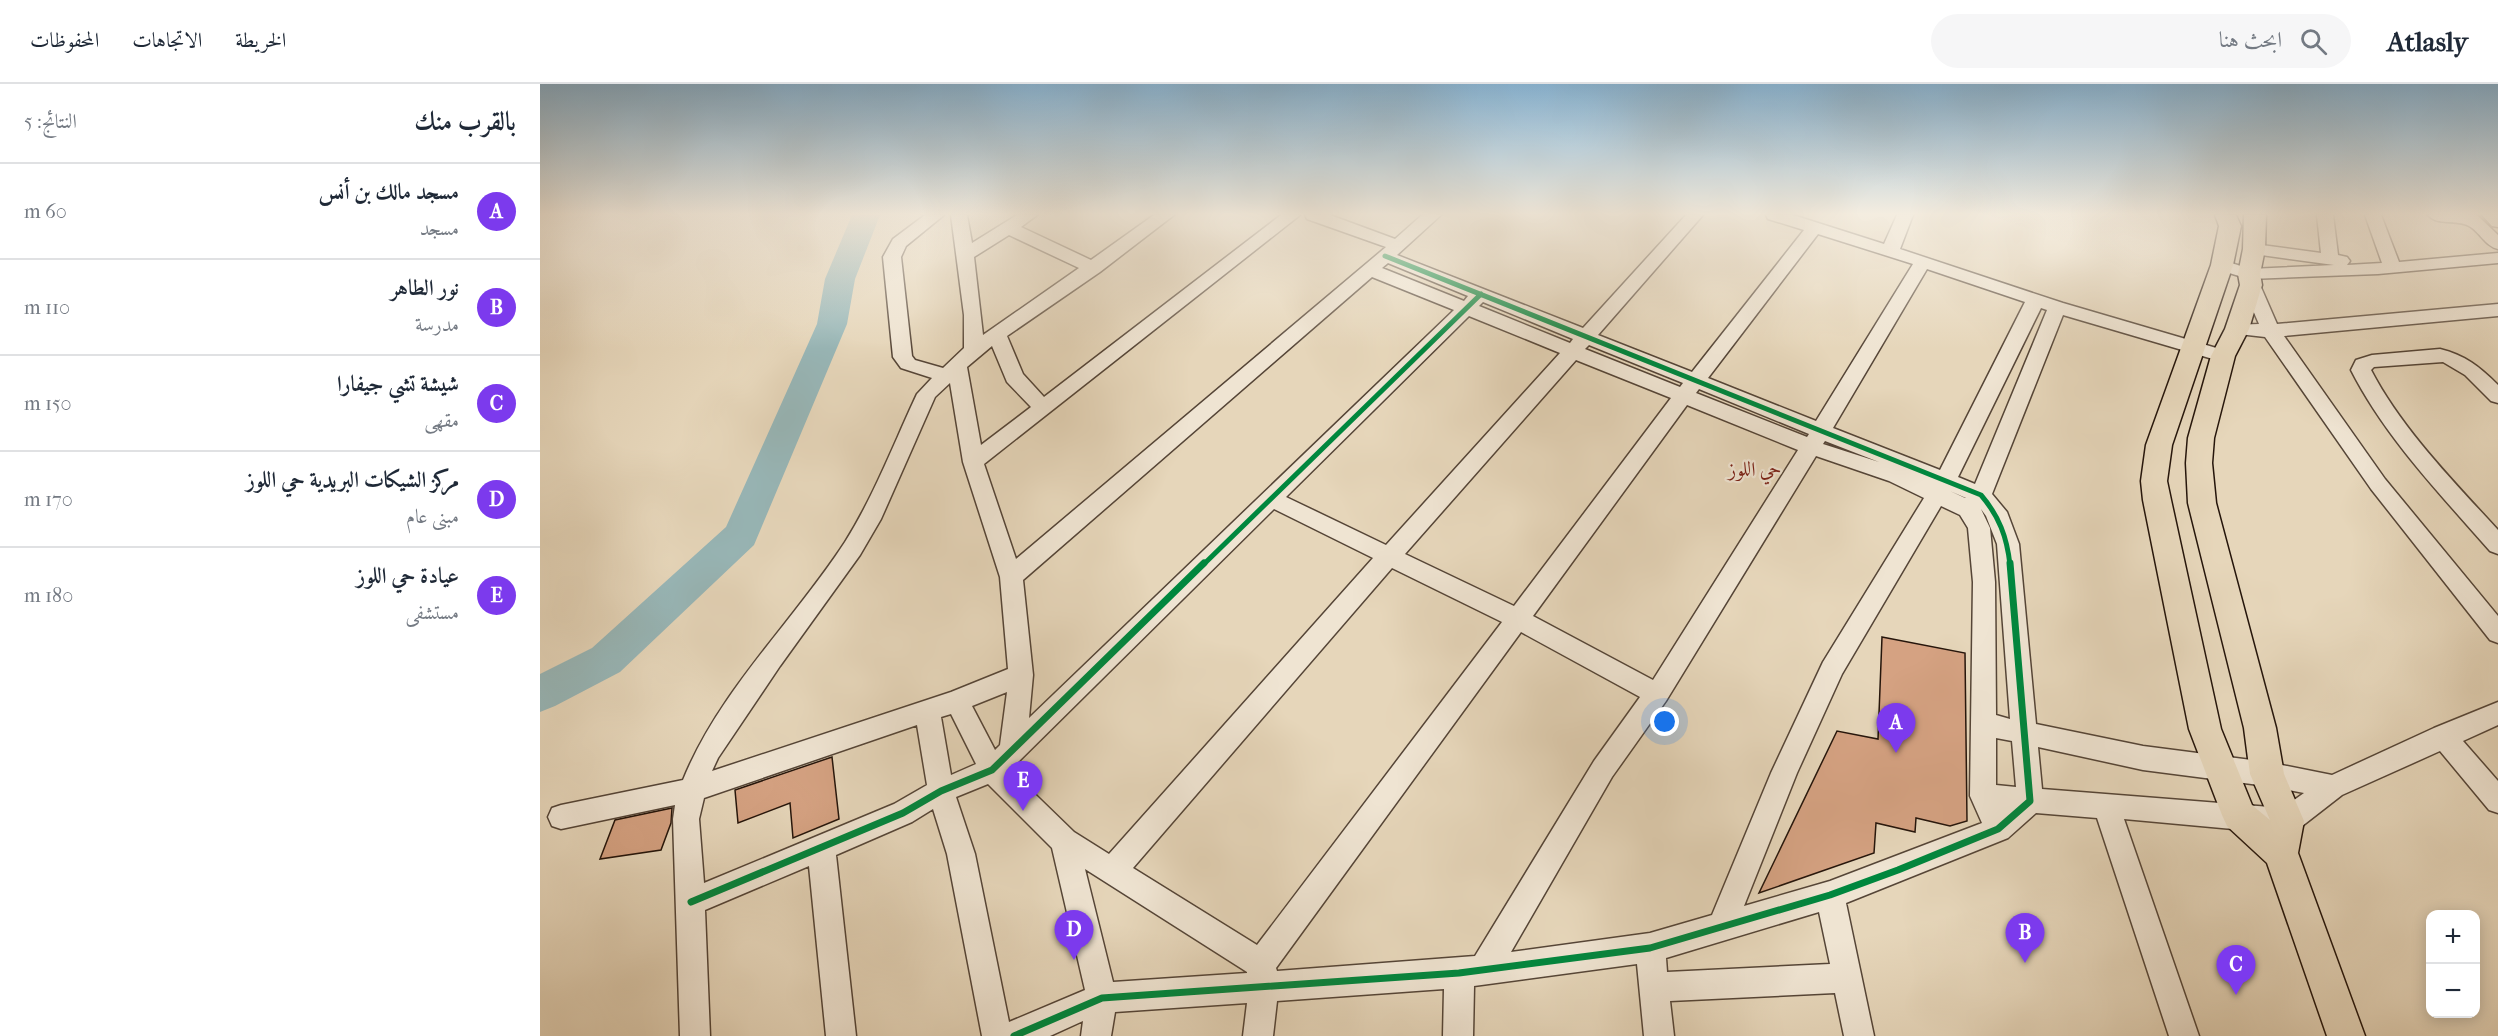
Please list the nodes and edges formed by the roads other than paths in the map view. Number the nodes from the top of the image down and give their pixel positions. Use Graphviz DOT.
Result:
graph roads {
  1 [pos="892,259"];
  2 [pos="967,259"];
  3 [pos="1076,259"];
  4 [pos="1106,259"];
  5 [pos="1235,259"];
  6 [pos="1381,259"];
  7 [pos="1389,259"];
  8 [pos="1656,259"];
  9 [pos="1790,259"];
  10 [pos="1915,259"];
  11 [pos="2223,259"];
  12 [pos="2252,259"];
  13 [pos="2321,259"];
  14 [pos="2338,259"];
  15 [pos="2383,259"];
  16 [pos="2482,259"];
  17 [pos="1923,262"];
  18 [pos="2222,265"];
  19 [pos="1094,268"];
  20 [pos="2385,268"];
  21 [pos="2251,270"];
  22 [pos="2036,299"];
  23 [pos="1474,301"];
  24 [pos="2057,307"];
  25 [pos="2498,310"];
  26 [pos="2237,329"];
  27 [pos="2271,331"];
  28 [pos="997,334"];
  29 [pos="2014,343"];
  30 [pos="1580,345"];
  31 [pos="2192,348"];
  32 [pos="2040,351"];
  33 [pos="2223,356"];
  34 [pos="959,364"];
  35 [pos="1690,389"];
  36 [pos="2498,396"];
  37 [pos="1043,408"];
  38 [pos="1816,439"];
  39 [pos="973,462"];
  40 [pos="2154,481"];
  41 [pos="1941,487"];
  42 [pos="2201,487"];
  43 [pos="1270,498"];
  44 [pos="1975,502"];
  45 [pos="2498,545"];
  46 [pos="1389,556"];
  47 [pos="1011,577"];
  48 [pos="1518,619"];
  49 [pos="2498,633"];
  50 [pos="1021,675"];
  51 [pos="1657,694"];
  52 [pos="957,700"];
  53 [pos="927,710"];
  54 [pos="2498,713"];
  55 [pos="1984,724"];
  56 [pos="2024,733"];
  57 [pos="2443,736"];
  58 [pos="1002,761"];
  59 [pos="2220,770"];
  60 [pos="2267,774"];
  61 [pos="2333,787"];
  62 [pos="692,789"];
  63 [pos="941,791"];
  64 [pos="1983,796"];
  65 [pos="2030,801"];
  66 [pos="2498,801"];
  67 [pos="2107,808"];
  68 [pos="2240,815"];
  69 [pos="561,818"];
  70 [pos="1998,829"];
  71 [pos="2284,837"];
  72 [pos="1064,841"];
  73 [pos="821,847"];
  74 [pos="1113,870"];
  75 [pos="1830,895"];
  76 [pos="691,902"];
  77 [pos="1722,926"];
  78 [pos="1650,948"];
  79 [pos="1471,971"];
  80 [pos="1262,976"];
  81 [pos="1846,978"];
  82 [pos="1655,987"];
  83 [pos="1102,998"];
  84 [pos="694,1036"];
  85 [pos="841,1036"];
  86 [pos="998,1036"];
  87 [pos="1014,1036"];
  88 [pos="1096,1036"];
  89 [pos="1258,1036"];
  90 [pos="1458,1036"];
  91 [pos="1659,1036"];
  92 [pos="1859,1036"];
  93 [pos="2184,1036"];
  94 [pos="2346,1036"];
  1 -- 34 [label="street"];
  2 -- 34 [label="street"];
  3 -- 19 [label="street"];
  4 -- 19 [label="street"];
  5 -- 37 [label="street"];
  6 -- 47 [label="street"];
  7 -- 23 [label="street"];
  8 -- 30 [label="street"];
  9 -- 35 [label="street"];
  10 -- 17 [label="street"];
  11 -- 18 [label="main road"];
  12 -- 21 [label="main road"];
  13 -- 21 [label="street"];
  14 -- 20 [label="street"];
  15 -- 20 [label="street"];
  16 -- 20 [label="street"];
  17 -- 22 [label="street"];
  17 -- 38 [label="street"];
  18 -- 21 [label="street"];
  18 -- 31 [label="main road"];
  19 -- 28 [label="street"];
  20 -- 21 [label="street"];
  21 -- 26 [label="main road"];
  21 -- 27 [label="street"];
  22 -- 24 [label="street"];
  22 -- 29 [label="street"];
  23 -- 30 [label="street"];
  23 -- 43 [label="street"];
  24 -- 31 [label="street"];
  24 -- 32 [label="street"];
  25 -- 27 [label="street"];
  26 -- 27 [label="street"];
  26 -- 33 [label="main road"];
  27 -- 49 [label="street"];
  28 -- 34 [label="street"];
  28 -- 37 [label="street"];
  29 -- 32 [label="street"];
  29 -- 41 [label="street"];
  30 -- 35 [label="street"];
  30 -- 46 [label="street"];
  31 -- 33 [label="street"];
  31 -- 40 [label="main road"];
  32 -- 44 [label="street"];
  33 -- 42 [label="main road"];
  34 -- 39 [label="street"];
  34 -- 62 [label="street"];
  35 -- 38 [label="street"];
  35 -- 48 [label="street"];
  36 -- 45 [label="street"];
  37 -- 39 [label="street"];
  38 -- 41 [label="street"];
  38 -- 51 [label="street"];
  39 -- 47 [label="street"];
  40 -- 42 [label="main road"];
  40 -- 59 [label="main road"];
  41 -- 44 [label="street"];
  41 -- 77 [label="street"];
  42 -- 60 [label="main road"];
  43 -- 46 [label="street"];
  43 -- 58 [label="street"];
  44 -- 55 [label="street"];
  44 -- 56 [label="street"];
  46 -- 48 [label="street"];
  46 -- 74 [label="street"];
  47 -- 50 [label="street"];
  48 -- 51 [label="street"];
  48 -- 80 [label="street"];
  50 -- 52 [label="street"];
  50 -- 58 [label="street"];
  51 -- 79 [label="street"];
  52 -- 53 [label="street"];
  52 -- 58 [label="street"];
  53 -- 62 [label="street"];
  53 -- 63 [label="street"];
  54 -- 57 [label="street"];
  55 -- 56 [label="street"];
  55 -- 64 [label="street"];
  56 -- 59 [label="street"];
  56 -- 65 [label="street"];
  57 -- 61 [label="street"];
  57 -- 66 [label="street"];
  58 -- 63 [label="street"];
  58 -- 72 [label="street"];
  59 -- 60 [label="street"];
  59 -- 68 [label="main road"];
  60 -- 61 [label="street"];
  60 -- 71 [label="main road"];
  61 -- 71 [label="street"];
  62 -- 69 [label="street"];
  62 -- 76 [label="street"];
  63 -- 73 [label="street"];
  63 -- 86 [label="street"];
  64 -- 65 [label="street"];
  64 -- 70 [label="street"];
  65 -- 67 [label="street"];
  65 -- 70 [label="street"];
  67 -- 68 [label="street"];
  67 -- 93 [label="street"];
  68 -- 71 [label="main road"];
  70 -- 75 [label="street"];
  71 -- 94 [label="main road"];
  72 -- 74 [label="street"];
  72 -- 83 [label="street"];
  73 -- 76 [label="street"];
  73 -- 85 [label="street"];
  74 -- 80 [label="street"];
  75 -- 77 [label="street"];
  75 -- 81 [label="street"];
  76 -- 84 [label="street"];
  77 -- 78 [label="street"];
  78 -- 79 [label="street"];
  78 -- 82 [label="street"];
  79 -- 80 [label="street"];
  79 -- 90 [label="street"];
  80 -- 83 [label="street"];
  80 -- 89 [label="street"];
  81 -- 82 [label="street"];
  81 -- 92 [label="street"];
  82 -- 91 [label="street"];
  83 -- 87 [label="street"];
  83 -- 88 [label="street"];
}
